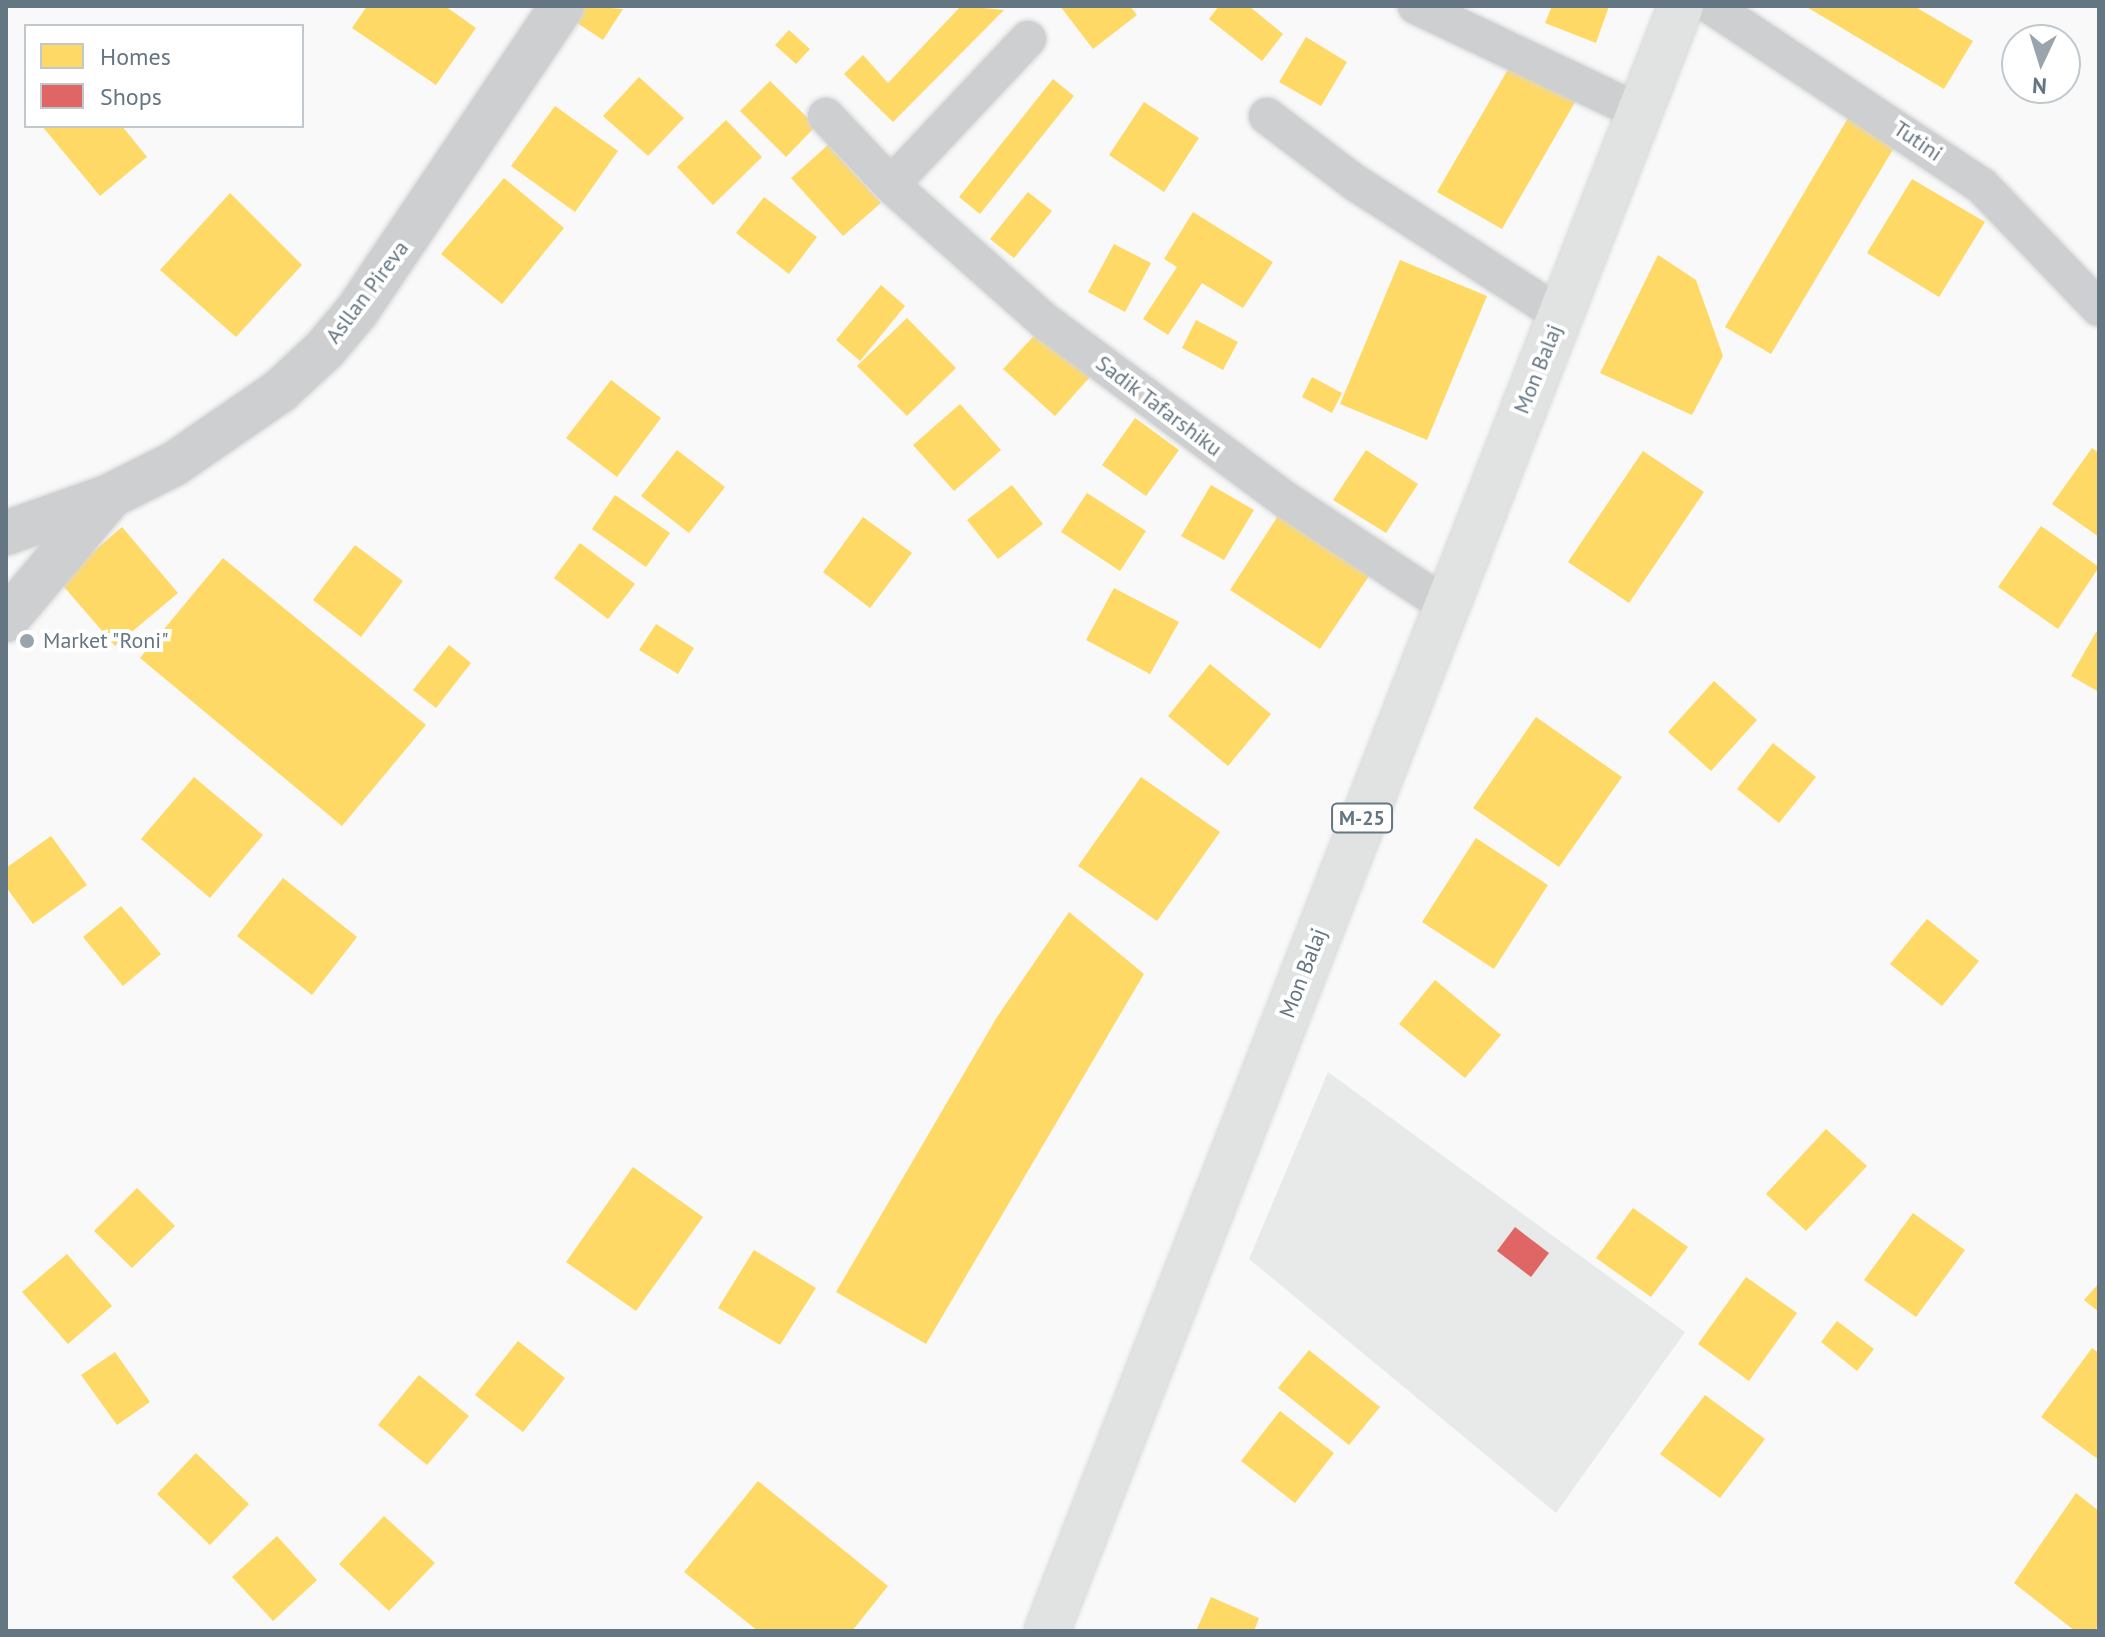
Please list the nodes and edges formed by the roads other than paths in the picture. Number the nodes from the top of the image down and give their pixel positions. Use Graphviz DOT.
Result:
graph roads {
  1 [pos="562,6"];
  2 [pos="1416,6"];
  3 [pos="1681,6"];
  4 [pos="1711,6"];
  5 [pos="1028,39"];
  6 [pos="1641,113"];
  7 [pos="826,116"];
  8 [pos="1267,116"];
  9 [pos="891,185"];
  10 [pos="2099,308"];
  11 [pos="1560,315"];
  12 [pos="110,496"];
  13 [pos="6,533"];
  14 [pos="1445,605"];
  15 [pos="6,620"];
  16 [pos="1047,1631"];
  1 -- 12 [label="street, Asllan Pireva"];
  2 -- 6 [label="street"];
  3 -- 6 [label="main road, Mon Balaj / M-25"];
  4 -- 10 [label="street, Tutini"];
  5 -- 9 [label="street"];
  6 -- 11 [label="main road, Mon Balaj / M-25"];
  7 -- 9 [label="street, Sadik Tafarshiku"];
  8 -- 11 [label="street, Mon Balaj"];
  9 -- 14 [label="street, Sadik Tafarshiku"];
  11 -- 14 [label="main road, Mon Balaj / M-25"];
  12 -- 13 [label="street, Asllan Pireva"];
  12 -- 15 [label="street"];
  14 -- 16 [label="main road, Mon Balaj / M-25"];
}
